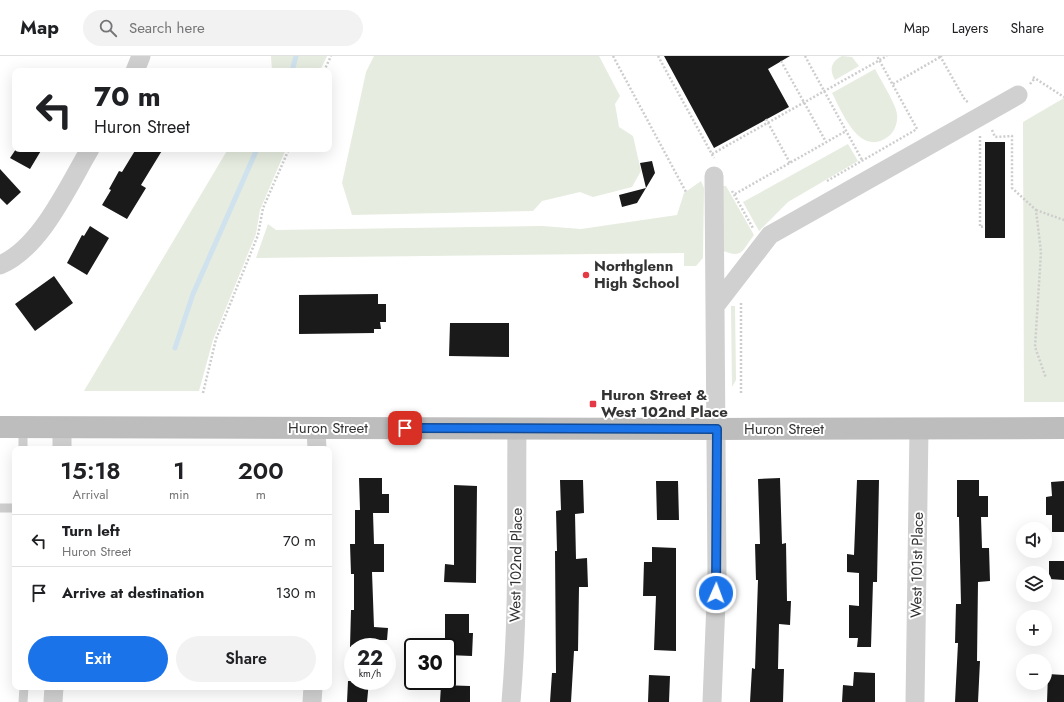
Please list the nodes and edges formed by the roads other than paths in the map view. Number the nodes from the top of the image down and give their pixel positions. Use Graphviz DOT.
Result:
graph roads {
  1 [pos="142,56"];
  2 [pos="136,68"];
  3 [pos="1018,95"];
  4 [pos="88,152"];
  5 [pos="715,168"];
  6 [pos="0,265"];
  7 [pos="716,305"];
  8 [pos="0,427"];
  9 [pos="24,427"];
  10 [pos="62,427"];
  11 [pos="517,428"];
  12 [pos="919,428"];
  13 [pos="1064,428"];
  14 [pos="717,429"];
  15 [pos="317,439"];
  16 [pos="24,446"];
  17 [pos="62,446"];
  18 [pos="0,508"];
  19 [pos="12,508"];
  20 [pos="24,690"];
  21 [pos="54,690"];
  22 [pos="313,690"];
  23 [pos="23,702"];
  24 [pos="53,702"];
  25 [pos="312,702"];
  26 [pos="511,702"];
  27 [pos="712,702"];
  28 [pos="916,702"];
  1 -- 2 [label="street"];
  3 -- 7 [label="street"];
  4 -- 6 [label="street"];
  5 -- 7 [label="street"];
  7 -- 14 [label="street"];
  8 -- 9 [label="main road, Huron Street"];
  9 -- 10 [label="main road, Huron Street"];
  9 -- 16 [label="lane"];
  10 -- 15 [label="main road, Huron Street"];
  10 -- 17 [label="street"];
  11 -- 14 [label="main road, Huron Street"];
  11 -- 15 [label="main road, Huron Street"];
  11 -- 26 [label="street, West 102nd Place"];
  12 -- 13 [label="main road, Huron Street"];
  12 -- 14 [label="main road, Huron Street"];
  12 -- 28 [label="street, West 101st Place"];
  14 -- 27 [label="street"];
  18 -- 19 [label="lane"];
  20 -- 23 [label="lane"];
  21 -- 24 [label="street"];
  22 -- 25 [label="street"];
}
